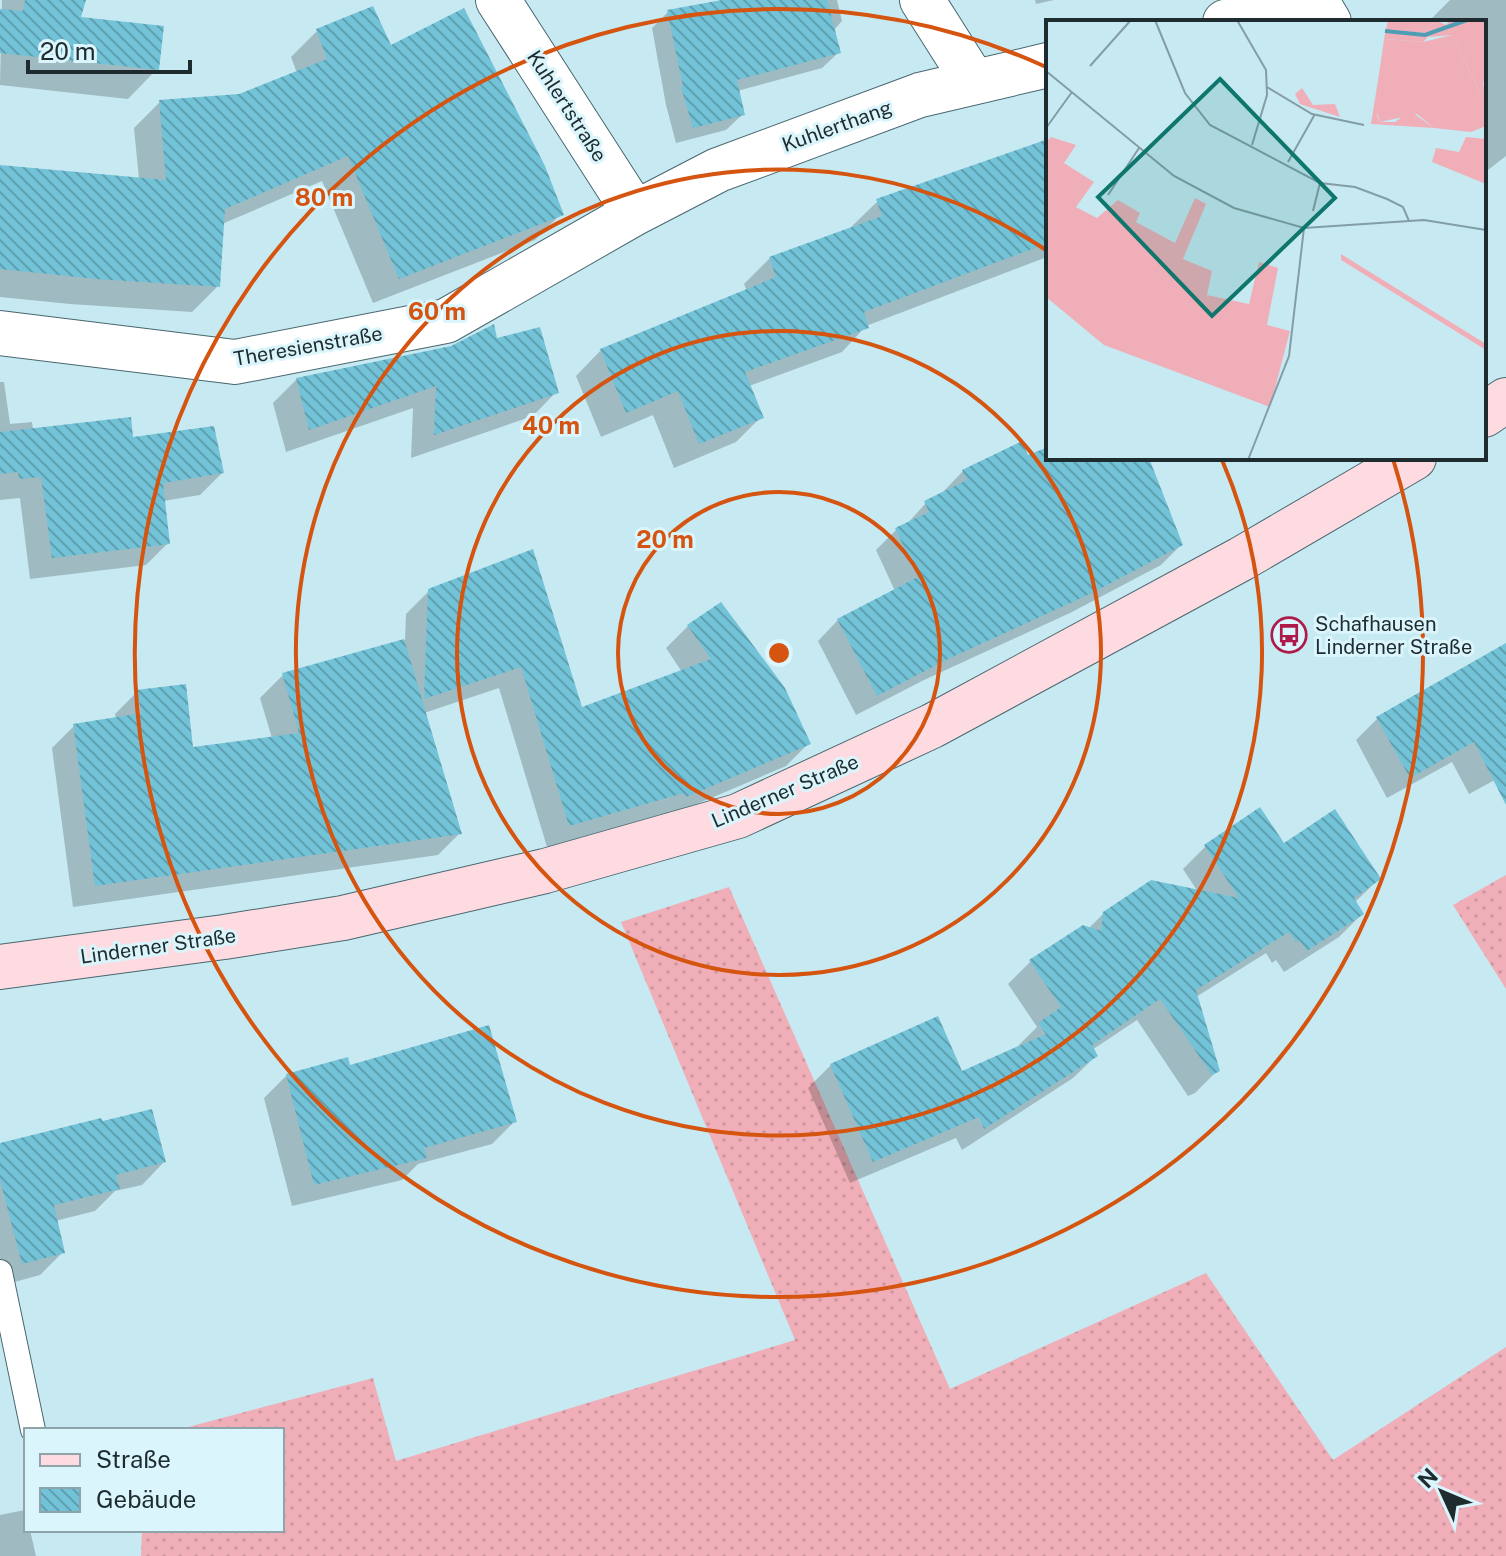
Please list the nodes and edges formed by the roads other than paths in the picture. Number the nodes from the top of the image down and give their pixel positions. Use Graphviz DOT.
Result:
graph roads {
  1 [pos="498,0"];
  2 [pos="922,0"];
  3 [pos="1233,20"];
  4 [pos="1328,20"];
  5 [pos="1046,65"];
  6 [pos="974,82"];
  7 [pos="635,213"];
  8 [pos="0,333"];
  9 [pos="1506,400"];
  10 [pos="1486,414"];
  11 [pos="1411,460"];
  12 [pos="0,967"];
  13 [pos="0,1272"];
  14 [pos="33,1428"];
  1 -- 7 [label="street, Kuhlertstraße"];
  2 -- 6 [label="street"];
  3 -- 4 [label="street"];
  5 -- 6 [label="street, Kuhlerthang"];
  6 -- 7 [label="street, Kuhlerthang"];
  7 -- 8 [label="street, Theresienstraße"];
  9 -- 10 [label="main road"];
  11 -- 12 [label="main road, Linderner Straße"];
  13 -- 14 [label="lane"];
}
